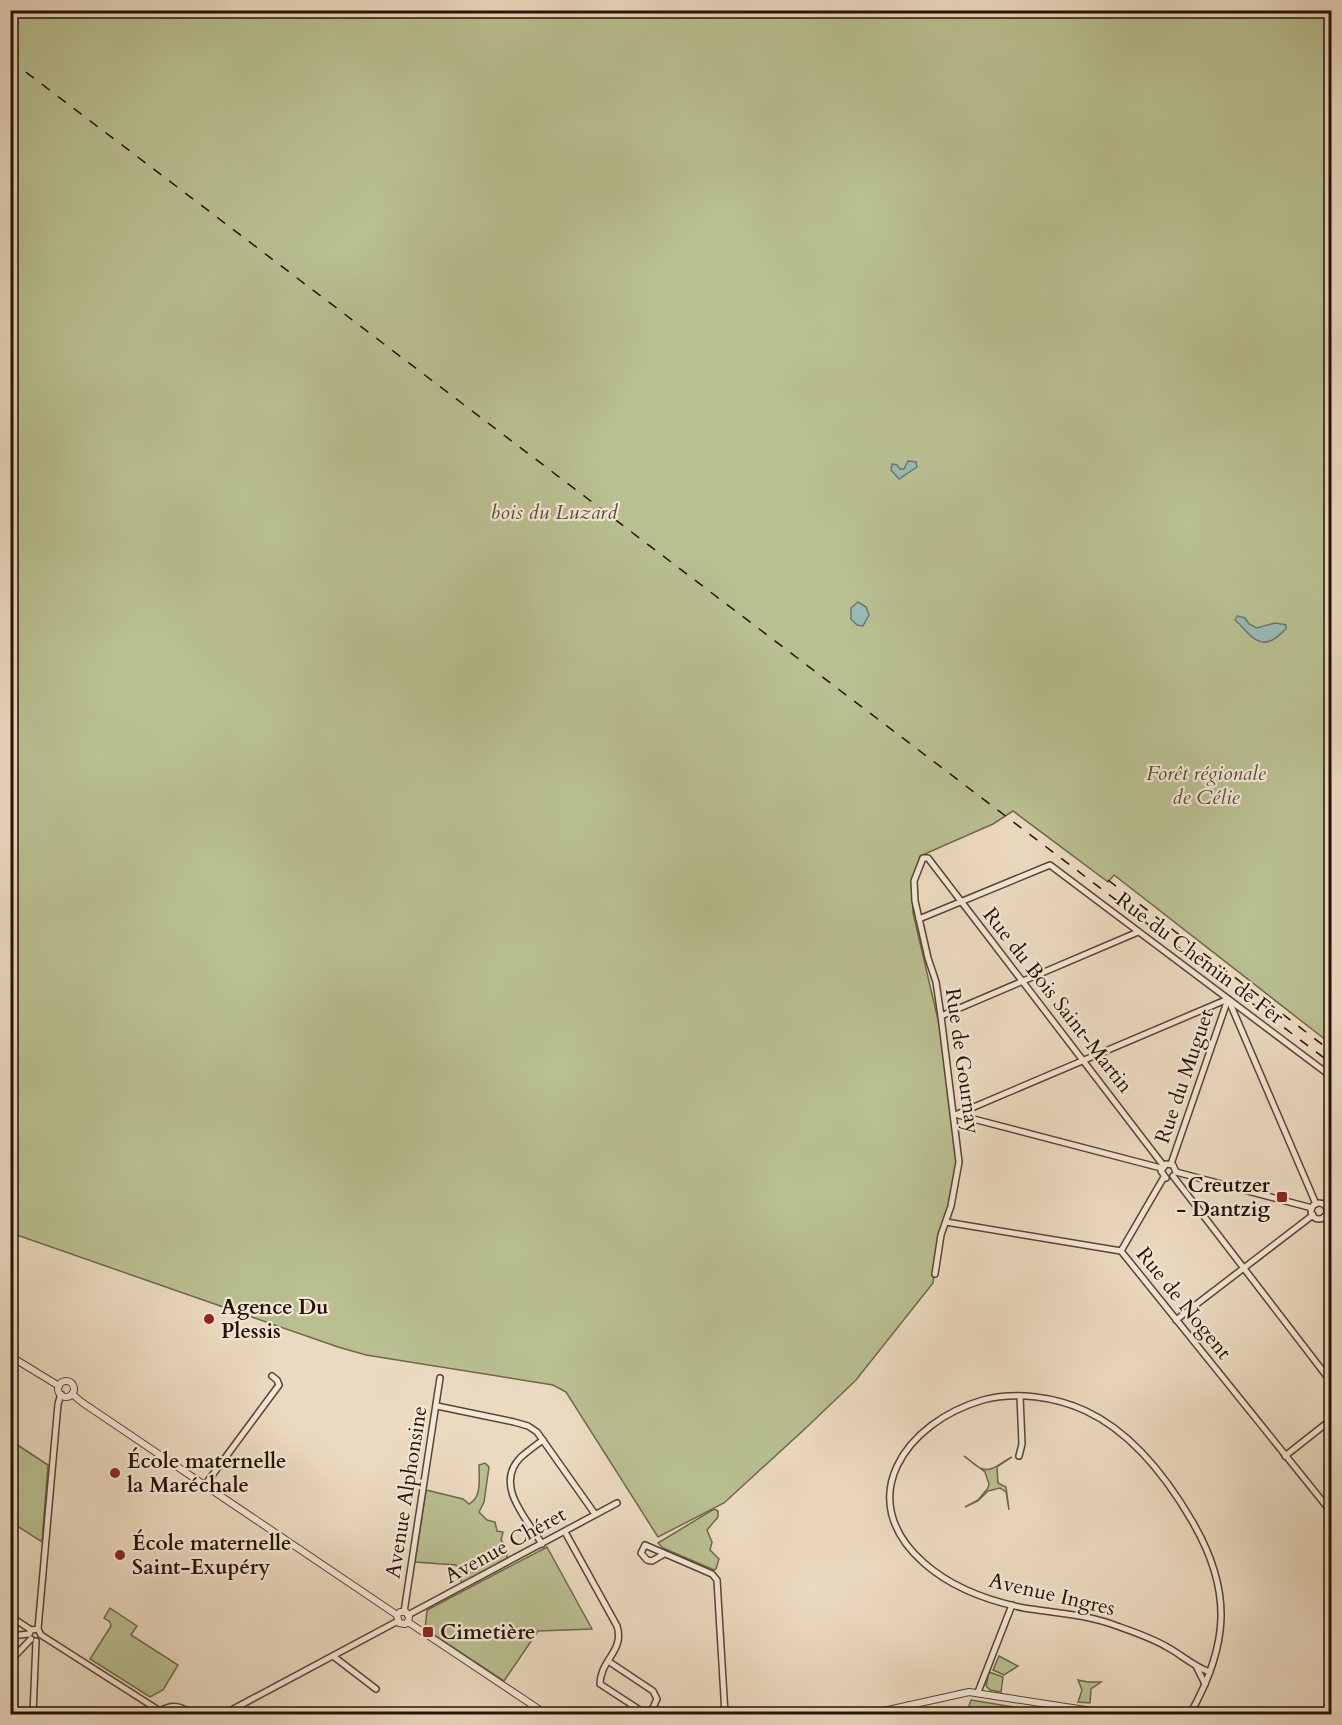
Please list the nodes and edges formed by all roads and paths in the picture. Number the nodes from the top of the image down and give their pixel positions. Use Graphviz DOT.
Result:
graph roads {
  1 [pos="926,857"];
  2 [pos="962,902"];
  3 [pos="919,919"];
  4 [pos="1138,932"];
  5 [pos="1023,981"];
  6 [pos="1228,999"];
  7 [pos="942,1016"];
  8 [pos="1084,1061"];
  9 [pos="1332,1077"];
  10 [pos="957,1115"];
  11 [pos="1171,1164"];
  12 [pos="1162,1167"];
  13 [pos="1174,1174"];
  14 [pos="1164,1177"];
  15 [pos="1332,1196"];
  16 [pos="1324,1204"];
  17 [pos="1313,1209"];
  18 [pos="1327,1214"];
  19 [pos="946,1222"];
  20 [pos="1332,1228"];
  21 [pos="1121,1251"];
  22 [pos="1244,1269"];
  23 [pos="935,1274"];
  24 [pos="1176,1320"];
  25 [pos="10,1356"];
  26 [pos="272,1376"];
  27 [pos="440,1378"];
  28 [pos="1332,1383"];
  29 [pos="59,1386"];
  30 [pos="61,1394"];
  31 [pos="72,1394"];
  32 [pos="1020,1396"];
  33 [pos="437,1406"];
  34 [pos="1332,1419"];
  35 [pos="543,1440"];
  36 [pos="1019,1456"];
  37 [pos="1285,1456"];
  38 [pos="205,1485"];
  39 [pos="617,1503"];
  40 [pos="1332,1513"];
  41 [pos="595,1514"];
  42 [pos="565,1532"];
  43 [pos="542,1544"];
  44 [pos="664,1554"];
  45 [pos="1012,1605"];
  46 [pos="10,1616"];
  47 [pos="407,1616"];
  48 [pos="397,1618"];
  49 [pos="38,1629"];
  50 [pos="41,1635"];
  51 [pos="10,1636"];
  52 [pos="32,1636"];
  53 [pos="333,1656"];
  54 [pos="10,1661"];
  55 [pos="608,1661"];
  56 [pos="1197,1668"];
  57 [pos="1210,1672"];
  58 [pos="1205,1684"];
  59 [pos="376,1689"];
  60 [pos="978,1692"];
  61 [pos="909,1705"];
  62 [pos="160,1713"];
  63 [pos="33,1714"];
  64 [pos="194,1714"];
  65 [pos="224,1714"];
  66 [pos="546,1714"];
  67 [pos="648,1714"];
  68 [pos="726,1714"];
  69 [pos="870,1714"];
  70 [pos="912,1714"];
  71 [pos="1111,1714"];
  72 [pos="1190,1714"];
  1 -- 2 [label="street, Rue du Bois Saint-Martin"];
  1 -- 3 [label="street, Rue de Gournay"];
  2 -- 3 [label="street"];
  2 -- 4 [label="street, Rue du Chemin de Fer"];
  2 -- 5 [label="street, Rue du Bois Saint-Martin"];
  3 -- 7 [label="street, Rue de Gournay"];
  4 -- 5 [label="street"];
  4 -- 6 [label="street, Rue du Chemin de Fer"];
  5 -- 7 [label="street"];
  5 -- 8 [label="street, Rue du Bois Saint-Martin"];
  6 -- 8 [label="street"];
  6 -- 9 [label="street, Rue du Chemin de Fer"];
  6 -- 11 [label="street, Rue du Muguet"];
  6 -- 17 [label="street"];
  7 -- 10 [label="street, Rue de Gournay"];
  8 -- 10 [label="street"];
  8 -- 12 [label="street, Rue du Bois Saint-Martin"];
  10 -- 12 [label="street"];
  10 -- 19 [label="street, Rue de Gournay"];
  11 -- 12 [label="street"];
  11 -- 13 [label="street"];
  12 -- 14 [label="street, Rue du Bois Saint-Martin"];
  13 -- 14 [label="street"];
  13 -- 17 [label="street"];
  13 -- 22 [label="street"];
  14 -- 21 [label="street, Rue du Muguet"];
  15 -- 16 [label="street"];
  16 -- 17 [label="street"];
  16 -- 18 [label="street"];
  17 -- 18 [label="street"];
  17 -- 22 [label="street"];
  18 -- 20 [label="street"];
  19 -- 21 [label="street, Rue de Nogent"];
  19 -- 23 [label="street, Rue de Gournay"];
  21 -- 24 [label="street, Rue de Nogent"];
  22 -- 24 [label="street"];
  22 -- 28 [label="street"];
  24 -- 37 [label="street, Rue de Nogent"];
  25 -- 29 [label="street"];
  26 -- 38 [label="street"];
  27 -- 33 [label="street, Avenue Alphonsine"];
  29 -- 30 [label="street"];
  29 -- 31 [label="street"];
  30 -- 31 [label="street"];
  30 -- 49 [label="street"];
  31 -- 38 [label="street"];
  32 -- 36 [label="street"];
  32 -- 45 [label="street, Avenue Ingres"];
  32 -- 57 [label="street, Avenue Ingres"];
  33 -- 35 [label="street"];
  33 -- 47 [label="street, Avenue Alphonsine"];
  34 -- 37 [label="street"];
  35 -- 41 [label="street"];
  35 -- 43 [label="street"];
  37 -- 40 [label="street, Rue de Nogent"];
  38 -- 48 [label="street"];
  39 -- 41 [label="street, Avenue Chéret"];
  41 -- 42 [label="street, Avenue Chéret"];
  42 -- 43 [label="street, Avenue Chéret"];
  42 -- 55 [label="street"];
  43 -- 47 [label="street, Avenue Chéret"];
  44 -- 68 [label="street"];
  45 -- 56 [label="street, Avenue Ingres"];
  45 -- 60 [label="street"];
  46 -- 52 [label="street"];
  47 -- 48 [label="street"];
  47 -- 48 [label="street"];
  47 -- 66 [label="street"];
  48 -- 53 [label="street"];
  49 -- 50 [label="street"];
  49 -- 52 [label="street"];
  50 -- 52 [label="street"];
  50 -- 62 [label="street"];
  51 -- 52 [label="street"];
  52 -- 54 [label="street"];
  52 -- 63 [label="street"];
  53 -- 59 [label="street"];
  53 -- 65 [label="street"];
  55 -- 67 [label="street"];
  55 -- 67 [label="street"];
  56 -- 57 [label="street, Avenue Ingres"];
  56 -- 58 [label="street, Avenue Ingres"];
  57 -- 58 [label="street, Avenue Ingres"];
  58 -- 72 [label="street, Avenue Ingres"];
  60 -- 61 [label="street"];
  60 -- 71 [label="street"];
  61 -- 69 [label="street"];
  61 -- 70 [label="street"];
  62 -- 64 [label="street"];
}
